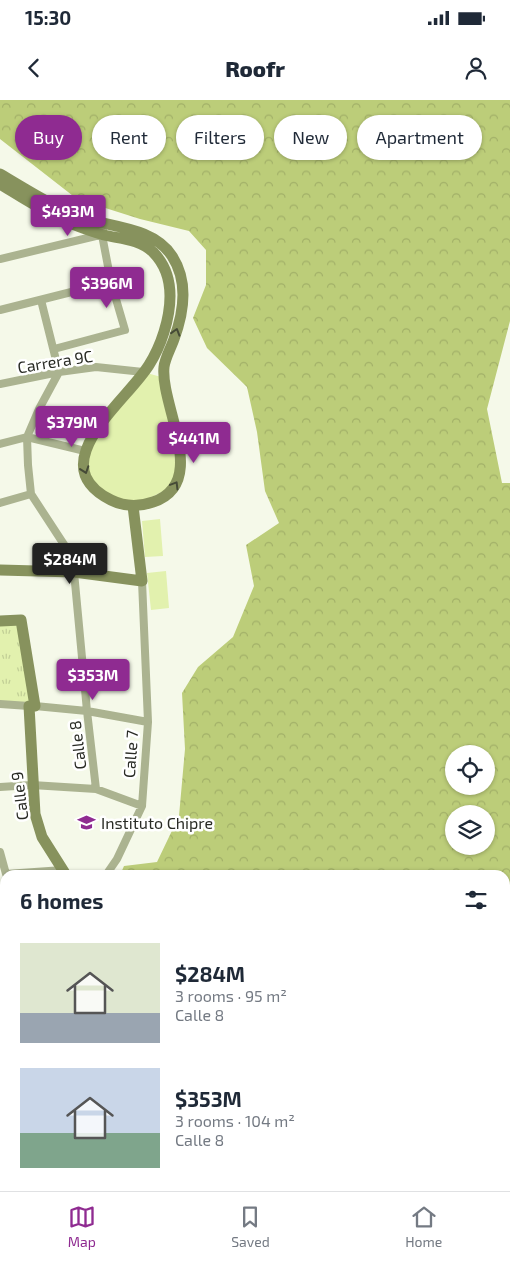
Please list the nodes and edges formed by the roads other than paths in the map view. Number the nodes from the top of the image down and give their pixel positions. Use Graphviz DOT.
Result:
graph roads {
  1 [pos="0,174"];
  2 [pos="0,184"];
  3 [pos="103,230"];
  4 [pos="0,259"];
  5 [pos="111,282"];
  6 [pos="41,300"];
  7 [pos="0,310"];
  8 [pos="54,348"];
  9 [pos="59,372"];
  10 [pos="144,372"];
  11 [pos="0,384"];
  12 [pos="27,437"];
  13 [pos="0,444"];
  14 [pos="84,451"];
  15 [pos="31,494"];
  16 [pos="0,504"];
  17 [pos="133,506"];
  18 [pos="0,570"];
  19 [pos="74,572"];
  20 [pos="142,581"];
  21 [pos="0,621"];
  22 [pos="0,704"];
  23 [pos="32,706"];
  24 [pos="87,711"];
  25 [pos="148,722"];
  26 [pos="32,785"];
  27 [pos="0,787"];
  28 [pos="96,789"];
  29 [pos="142,806"];
  30 [pos="0,852"];
  31 [pos="5,870"];
  32 [pos="64,870"];
  33 [pos="110,870"];
  1 -- 3 [label="main road"];
  2 -- 3 [label="main road"];
  3 -- 4 [label="street"];
  3 -- 5 [label="street"];
  3 -- 10 [label="main road"];
  17 -- 3 [label="main road, one-way"];
  5 -- 6 [label="street"];
  5 -- 8 [label="street"];
  6 -- 7 [label="street"];
  6 -- 8 [label="street"];
  8 -- 9 [label="street"];
  9 -- 10 [label="street, Carrera 9C"];
  9 -- 11 [label="street, Carrera 9C"];
  9 -- 12 [label="street, Calle 8"];
  10 -- 14 [label="main road"];
  12 -- 13 [label="street"];
  12 -- 14 [label="street"];
  12 -- 15 [label="street, Calle 8"];
  14 -- 17 [label="main road, one-way"];
  15 -- 16 [label="street"];
  15 -- 19 [label="street, Calle 8"];
  17 -- 20 [label="main road, Calle 7"];
  18 -- 19 [label="main road"];
  19 -- 20 [label="main road"];
  19 -- 24 [label="street, Calle 8"];
  20 -- 25 [label="street, Calle 7"];
  21 -- 23 [label="main road, Calle 9"];
  22 -- 23 [label="street"];
  23 -- 24 [label="street"];
  23 -- 26 [label="main road, Calle 9"];
  24 -- 25 [label="street"];
  24 -- 28 [label="street, Calle 8"];
  25 -- 29 [label="street, Calle 7"];
  26 -- 27 [label="street"];
  26 -- 28 [label="street"];
  26 -- 32 [label="main road, Calle 9"];
  28 -- 29 [label="street"];
  29 -- 33 [label="street, Calle 7"];
  30 -- 31 [label="street"];
}
